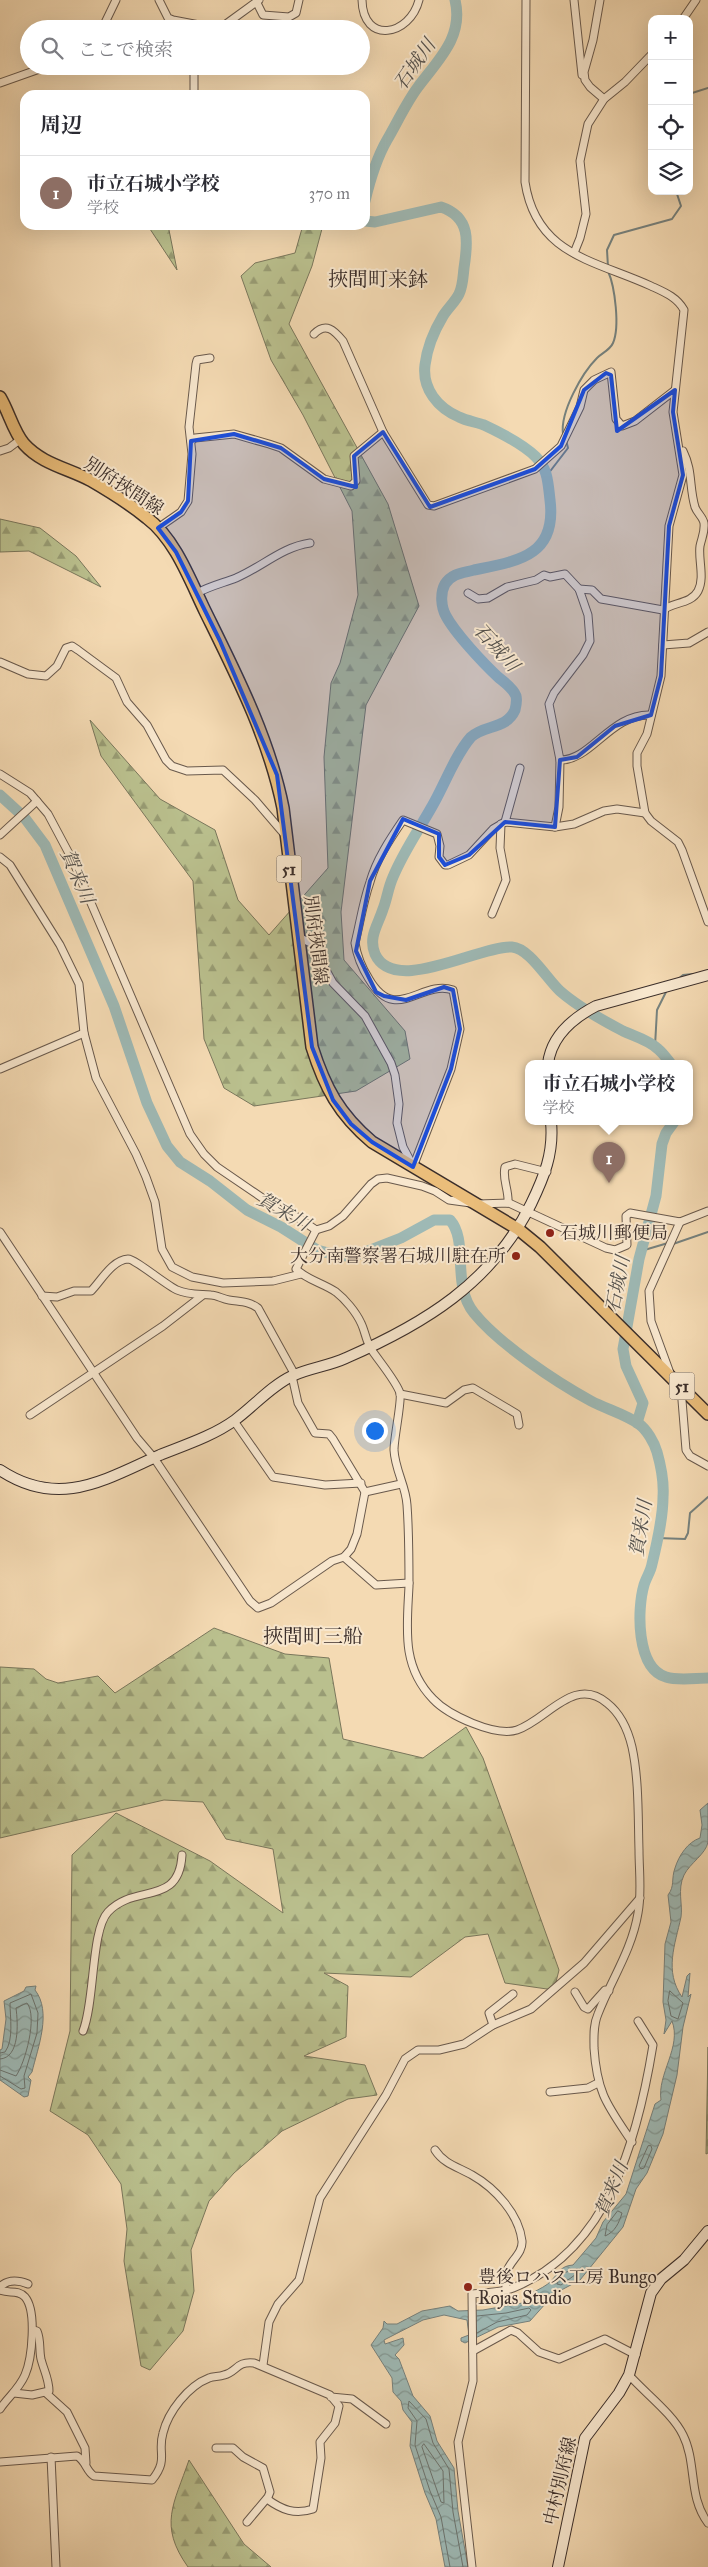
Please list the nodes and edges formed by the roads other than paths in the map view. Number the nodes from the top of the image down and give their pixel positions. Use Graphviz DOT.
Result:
graph roads {
  1 [pos="116,0"];
  2 [pos="159,0"];
  3 [pos="299,0"];
  4 [pos="362,0"];
  5 [pos="419,0"];
  6 [pos="526,0"];
  7 [pos="574,0"];
  8 [pos="600,0"];
  9 [pos="696,0"];
  10 [pos="258,1"];
  11 [pos="686,15"];
  12 [pos="106,20"];
  13 [pos="174,20"];
  14 [pos="232,20"];
  15 [pos="367,20"];
  16 [pos="370,25"];
  17 [pos="648,58"];
  18 [pos="23,75"];
  19 [pos="194,75"];
  20 [pos="585,80"];
  21 [pos="0,83"];
  22 [pos="194,90"];
  23 [pos="604,99"];
  24 [pos="574,253"];
  25 [pos="314,334"];
  26 [pos="210,358"];
  27 [pos="675,390"];
  28 [pos="0,397"];
  29 [pos="383,432"];
  30 [pos="21,439"];
  31 [pos="191,441"];
  32 [pos="678,445"];
  33 [pos="0,450"];
  34 [pos="158,528"];
  35 [pos="310,543"];
  36 [pos="579,589"];
  37 [pos="197,593"];
  38 [pos="468,593"];
  39 [pos="663,610"];
  40 [pos="708,632"];
  41 [pos="663,645"];
  42 [pos="0,662"];
  43 [pos="651,715"];
  44 [pos="560,760"];
  45 [pos="520,768"];
  46 [pos="0,774"];
  47 [pos="37,801"];
  48 [pos="645,813"];
  49 [pos="503,823"];
  50 [pos="555,827"];
  51 [pos="0,836"];
  52 [pos="286,836"];
  53 [pos="0,857"];
  54 [pos="492,914"];
  55 [pos="707,918"];
  56 [pos="297,937"];
  57 [pos="708,976"];
  58 [pos="84,1033"];
  59 [pos="549,1060"];
  60 [pos="0,1069"];
  61 [pos="551,1125"];
  62 [pos="413,1167"];
  63 [pos="547,1172"];
  64 [pos="508,1203"];
  65 [pos="478,1204"];
  66 [pos="527,1211"];
  67 [pos="708,1211"];
  68 [pos="680,1222"];
  69 [pos="518,1229"];
  70 [pos="0,1232"];
  71 [pos="316,1233"];
  72 [pos="302,1274"];
  73 [pos="203,1295"];
  74 [pos="42,1296"];
  75 [pos="370,1347"];
  76 [pos="92,1371"];
  77 [pos="670,1375"];
  78 [pos="293,1376"];
  79 [pos="680,1384"];
  80 [pos="400,1394"];
  81 [pos="708,1414"];
  82 [pos="30,1415"];
  83 [pos="234,1421"];
  84 [pos="519,1425"];
  85 [pos="154,1458"];
  86 [pos="708,1466"];
  87 [pos="0,1470"];
  88 [pos="361,1483"];
  89 [pos="401,1484"];
  90 [pos="365,1492"];
  91 [pos="344,1557"];
  92 [pos="409,1583"];
  93 [pos="182,1855"];
  94 [pos="640,1898"];
  95 [pos="609,1991"];
  96 [pos="575,1992"];
  97 [pos="513,1994"];
  98 [pos="638,2021"];
  99 [pos="493,2026"];
  100 [pos="83,2031"];
  101 [pos="598,2083"];
  102 [pos="550,2092"];
  103 [pos="632,2142"];
  104 [pos="435,2150"];
  105 [pos="708,2231"];
  106 [pos="28,2284"];
  107 [pos="0,2288"];
  108 [pos="506,2290"];
  109 [pos="33,2330"];
  110 [pos="473,2351"];
  111 [pos="636,2355"];
  112 [pos="263,2365"];
  113 [pos="629,2375"];
  114 [pos="14,2393"];
  115 [pos="46,2393"];
  116 [pos="331,2396"];
  117 [pos="0,2409"];
  118 [pos="386,2424"];
  119 [pos="216,2448"];
  120 [pos="51,2457"];
  121 [pos="0,2462"];
  122 [pos="86,2465"];
  123 [pos="267,2499"];
  124 [pos="247,2522"];
  125 [pos="708,2523"];
  126 [pos="56,2567"];
  127 [pos="472,2567"];
  128 [pos="558,2567"];
  1 -- 12 [label="street"];
  2 -- 13 [label="street"];
  3 -- 10 [label="street"];
  4 -- 15 [label="street"];
  5 -- 16 [label="street"];
  6 -- 24 [label="street"];
  7 -- 20 [label="street"];
  8 -- 20 [label="street"];
  9 -- 11 [label="street"];
  10 -- 14 [label="street"];
  17 -- 23 [label="street"];
  18 -- 21 [label="street"];
  19 -- 22 [label="street"];
  20 -- 23 [label="street"];
  23 -- 24 [label="street"];
  24 -- 27 [label="street"];
  25 -- 29 [label="street"];
  26 -- 31 [label="street"];
  27 -- 29 [label="street"];
  27 -- 32 [label="street"];
  28 -- 30 [label="main road, 別府挾間線 / 51"];
  29 -- 31 [label="street"];
  30 -- 33 [label="street"];
  30 -- 34 [label="main road, 別府挾間線 / 51"];
  31 -- 34 [label="street"];
  32 -- 39 [label="street"];
  32 -- 39 [label="street"];
  34 -- 37 [label="main road, 別府挾間線 / 51"];
  35 -- 37 [label="street"];
  36 -- 38 [label="street"];
  36 -- 39 [label="street"];
  36 -- 44 [label="street"];
  37 -- 52 [label="main road, 別府挾間線 / 51"];
  39 -- 41 [label="street"];
  40 -- 41 [label="street"];
  41 -- 43 [label="street"];
  42 -- 52 [label="street"];
  43 -- 44 [label="street"];
  43 -- 48 [label="street"];
  44 -- 50 [label="street"];
  45 -- 49 [label="street"];
  46 -- 47 [label="street"];
  47 -- 51 [label="street"];
  47 -- 71 [label="street"];
  48 -- 50 [label="street"];
  48 -- 55 [label="street"];
  49 -- 50 [label="street"];
  49 -- 54 [label="street"];
  49 -- 62 [label="street"];
  52 -- 56 [label="main road, 別府挾間線 / 51"];
  53 -- 58 [label="street"];
  56 -- 62 [label="street"];
  56 -- 62 [label="main road, 別府挾間線 / 51"];
  57 -- 59 [label="street"];
  58 -- 60 [label="street"];
  58 -- 72 [label="street"];
  61 -- 63 [label="street"];
  62 -- 65 [label="main road, 別府挾間線 / 51"];
  63 -- 64 [label="street"];
  63 -- 66 [label="street"];
  64 -- 65 [label="street"];
  64 -- 66 [label="street"];
  65 -- 69 [label="main road, 別府挾間線 / 51"];
  65 -- 71 [label="street"];
  66 -- 68 [label="street"];
  66 -- 69 [label="street"];
  67 -- 68 [label="street"];
  68 -- 77 [label="street"];
  69 -- 75 [label="street"];
  69 -- 77 [label="main road, 別府挾間線 / 51"];
  70 -- 74 [label="street"];
  71 -- 72 [label="street"];
  72 -- 75 [label="street"];
  73 -- 74 [label="street"];
  73 -- 76 [label="street"];
  73 -- 78 [label="street"];
  74 -- 76 [label="street"];
  75 -- 78 [label="street"];
  75 -- 80 [label="street"];
  76 -- 82 [label="street"];
  76 -- 85 [label="street"];
  77 -- 79 [label="main road, 別府挾間線 / 51"];
  78 -- 83 [label="street"];
  78 -- 88 [label="street"];
  79 -- 81 [label="main road, 別府挾間線 / 51"];
  79 -- 86 [label="street"];
  80 -- 84 [label="street"];
  80 -- 89 [label="street"];
  83 -- 85 [label="street"];
  83 -- 88 [label="street"];
  85 -- 87 [label="street"];
  85 -- 91 [label="street"];
  88 -- 90 [label="street"];
  89 -- 90 [label="street"];
  89 -- 92 [label="street"];
  90 -- 91 [label="street"];
  91 -- 92 [label="street"];
  92 -- 94 [label="street"];
  93 -- 100 [label="street"];
  94 -- 95 [label="street"];
  94 -- 99 [label="street"];
  95 -- 96 [label="street"];
  95 -- 101 [label="street"];
  97 -- 99 [label="street"];
  98 -- 103 [label="street"];
  99 -- 112 [label="street"];
  101 -- 102 [label="street"];
  101 -- 103 [label="street"];
  103 -- 108 [label="street"];
  104 -- 108 [label="street"];
  105 -- 111 [label="street, 中村別府線"];
  106 -- 107 [label="street"];
  107 -- 109 [label="street"];
  108 -- 110 [label="street"];
  109 -- 114 [label="street"];
  109 -- 115 [label="street"];
  110 -- 111 [label="street"];
  110 -- 127 [label="street"];
  111 -- 113 [label="street, 中村別府線"];
  112 -- 116 [label="street"];
  112 -- 122 [label="street"];
  113 -- 125 [label="street"];
  113 -- 128 [label="street, 中村別府線"];
  114 -- 115 [label="street"];
  114 -- 117 [label="street"];
  115 -- 122 [label="street"];
  116 -- 118 [label="street"];
  116 -- 123 [label="street"];
  119 -- 123 [label="street"];
  120 -- 121 [label="street"];
  120 -- 122 [label="street"];
  120 -- 126 [label="street"];
  123 -- 124 [label="street"];
}
